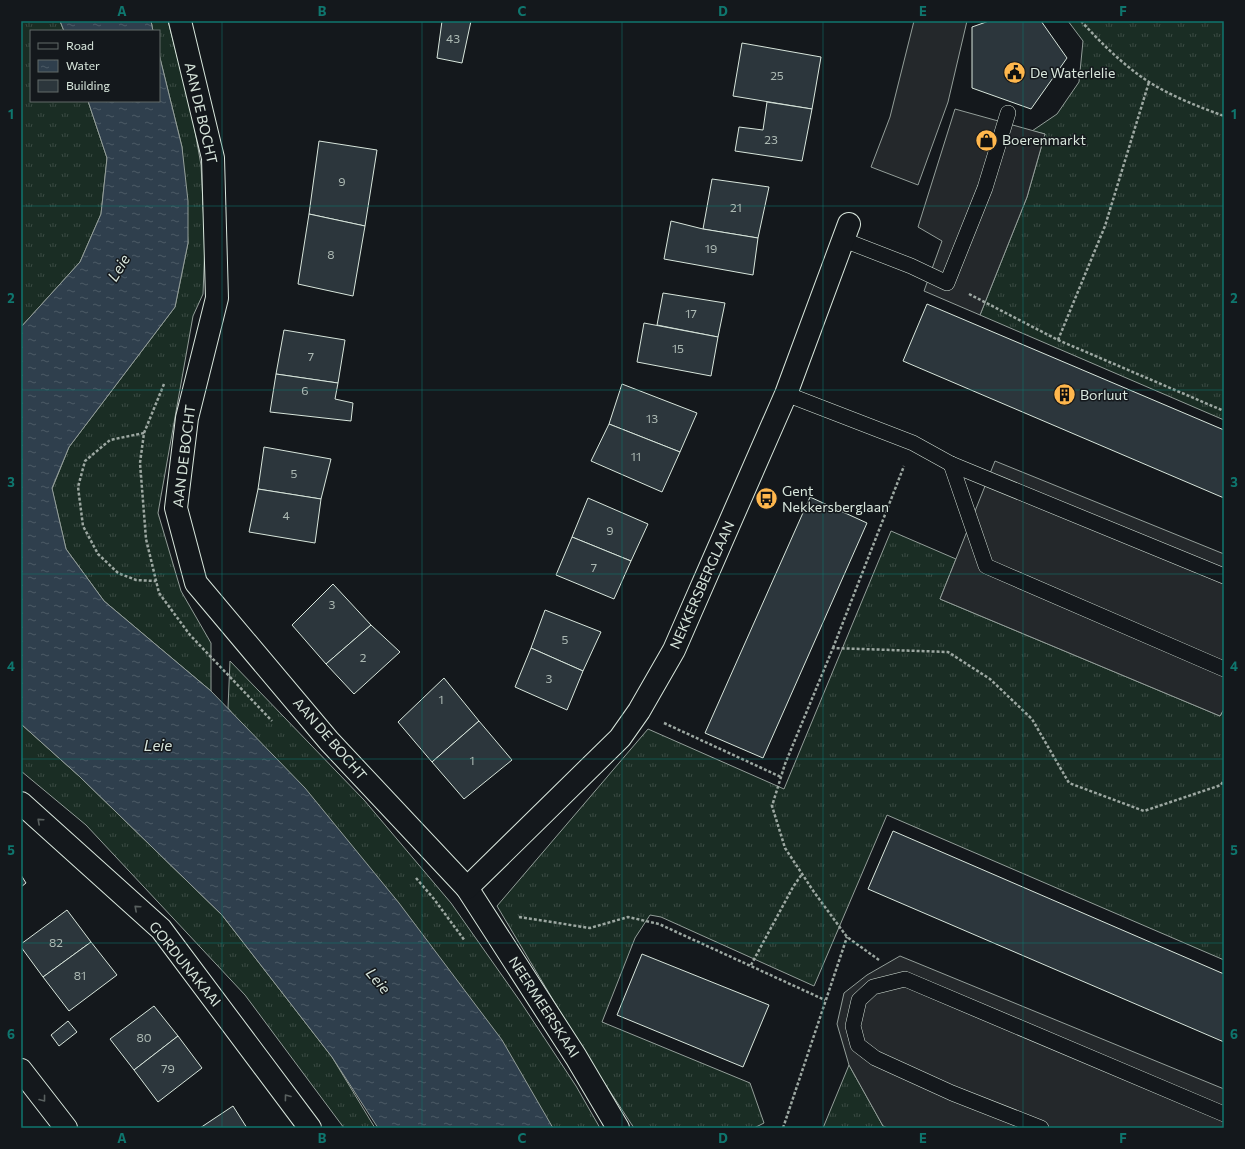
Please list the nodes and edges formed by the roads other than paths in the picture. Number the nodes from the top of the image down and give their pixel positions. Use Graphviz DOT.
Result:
graph roads {
  1 [pos="180,21"];
  2 [pos="1008,113"];
  3 [pos="846,232"];
  4 [pos="786,394"];
  5 [pos="951,464"];
  6 [pos="1224,576"];
  7 [pos="1224,668"];
  8 [pos="21,803"];
  9 [pos="467,888"];
  10 [pos="21,1070"];
  11 [pos="1224,1114"];
  12 [pos="66,1128"];
  13 [pos="310,1128"];
  14 [pos="618,1128"];
  15 [pos="1041,1128"];
  1 -- 9 [label="street, AAN DE BOCHT"];
  2 -- 3 [label="lane"];
  3 -- 4 [label="street, NEKKERSBERGLAAN"];
  4 -- 5 [label="lane"];
  4 -- 9 [label="street, NEKKERSBERGLAAN"];
  5 -- 6 [label="lane"];
  5 -- 7 [label="lane"];
  13 -- 8 [label="street, GORDUNAKAAI, one-way"];
  9 -- 14 [label="street, NEERMEERSKAAI"];
  10 -- 12 [label="street, one-way"];
  11 -- 15 [label="lane"];
}
